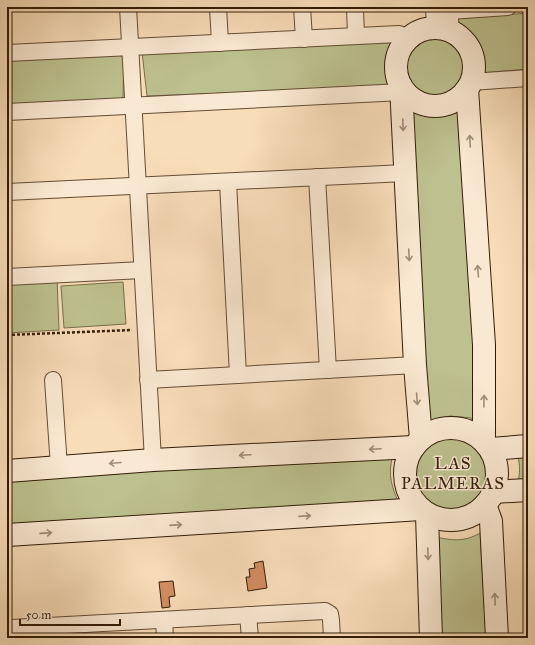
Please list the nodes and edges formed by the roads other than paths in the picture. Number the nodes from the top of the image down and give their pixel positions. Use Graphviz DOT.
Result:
graph roads {
  1 [pos="128,7"];
  2 [pos="218,7"];
  3 [pos="302,7"];
  4 [pos="355,7"];
  5 [pos="434,7"];
  6 [pos="508,7"];
  7 [pos="446,20"];
  8 [pos="356,36"];
  9 [pos="410,38"];
  10 [pos="304,39"];
  11 [pos="220,43"];
  12 [pos="130,47"];
  13 [pos="7,52"];
  14 [pos="528,78"];
  15 [pos="469,86"];
  16 [pos="402,89"];
  17 [pos="133,106"];
  18 [pos="7,112"];
  19 [pos="405,173"];
  20 [pos="317,177"];
  21 [pos="228,182"];
  22 [pos="138,186"];
  23 [pos="7,192"];
  24 [pos="142,270"];
  25 [pos="7,277"];
  26 [pos="415,365"];
  27 [pos="328,370"];
  28 [pos="238,375"];
  29 [pos="53,380"];
  30 [pos="148,380"];
  31 [pos="417,443"];
  32 [pos="487,444"];
  33 [pos="528,446"];
  34 [pos="153,460"];
  35 [pos="59,467"];
  36 [pos="7,471"];
  37 [pos="528,490"];
  38 [pos="489,498"];
  39 [pos="424,512"];
  40 [pos="7,535"];
  41 [pos="248,615"];
  42 [pos="164,620"];
  43 [pos="7,630"];
  44 [pos="79,631"];
  45 [pos="165,638"];
  46 [pos="250,638"];
  47 [pos="332,638"];
  48 [pos="431,638"];
  49 [pos="497,638"];
  1 -- 12 [label="street"];
  2 -- 11 [label="street"];
  3 -- 10 [label="street"];
  4 -- 8 [label="street"];
  5 -- 7 [label="street"];
  6 -- 7 [label="street"];
  7 -- 9 [label="street"];
  7 -- 15 [label="street"];
  8 -- 9 [label="street"];
  8 -- 10 [label="street"];
  9 -- 16 [label="street"];
  10 -- 11 [label="street"];
  11 -- 12 [label="street"];
  12 -- 13 [label="street"];
  12 -- 17 [label="street"];
  14 -- 15 [label="street"];
  15 -- 16 [label="street"];
  32 -- 15 [label="street, one-way"];
  16 -- 17 [label="street"];
  16 -- 19 [label="street, one-way"];
  17 -- 18 [label="street"];
  17 -- 22 [label="street"];
  19 -- 20 [label="street"];
  19 -- 26 [label="street, one-way"];
  20 -- 21 [label="street"];
  20 -- 27 [label="street"];
  21 -- 22 [label="street"];
  21 -- 28 [label="street"];
  22 -- 23 [label="street"];
  22 -- 24 [label="street"];
  24 -- 25 [label="street"];
  24 -- 30 [label="street"];
  26 -- 27 [label="street"];
  26 -- 31 [label="street, one-way"];
  27 -- 28 [label="street"];
  28 -- 30 [label="street"];
  29 -- 35 [label="street"];
  30 -- 34 [label="street"];
  31 -- 32 [label="street"];
  31 -- 34 [label="street, one-way"];
  31 -- 39 [label="street"];
  32 -- 33 [label="street"];
  32 -- 38 [label="street"];
  34 -- 35 [label="street, one-way"];
  35 -- 36 [label="street"];
  37 -- 38 [label="street"];
  38 -- 39 [label="street"];
  49 -- 38 [label="street, one-way"];
  40 -- 39 [label="street, one-way"];
  39 -- 48 [label="street, one-way"];
  41 -- 42 [label="street"];
  41 -- 46 [label="street"];
  41 -- 47 [label="street"];
  42 -- 44 [label="street"];
  42 -- 45 [label="street"];
  43 -- 44 [label="street"];
}
